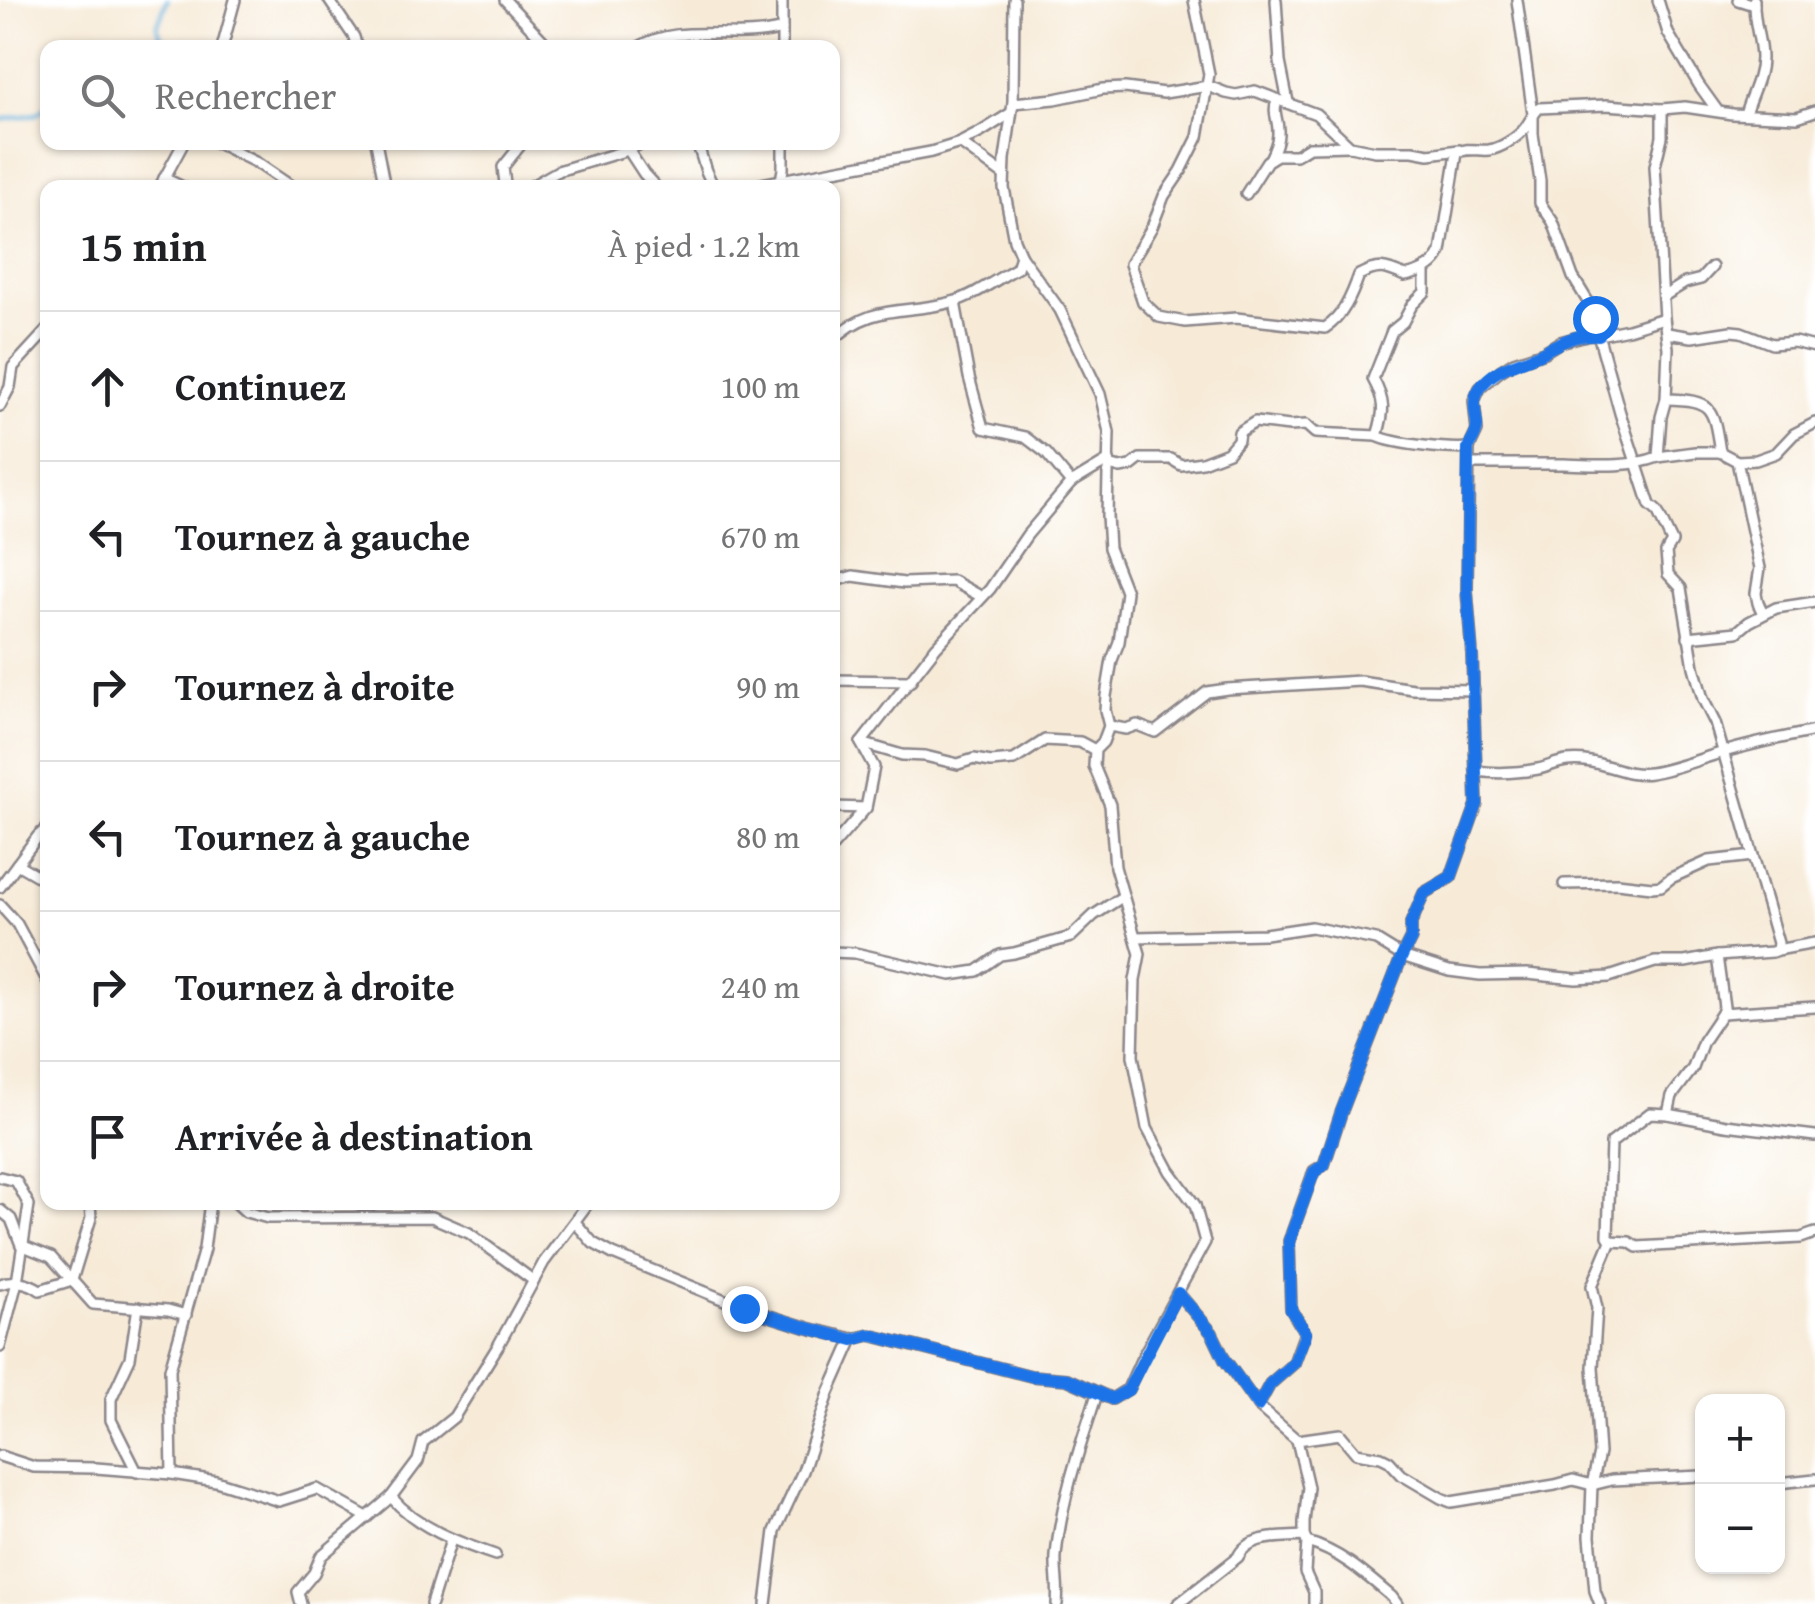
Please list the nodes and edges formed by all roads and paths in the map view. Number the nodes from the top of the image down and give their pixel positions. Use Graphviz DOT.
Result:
graph roads {
  1 [pos="235,0"];
  2 [pos="329,0"];
  3 [pos="506,0"];
  4 [pos="782,0"];
  5 [pos="1014,0"];
  6 [pos="1194,0"];
  7 [pos="1276,0"];
  8 [pos="1518,0"];
  9 [pos="1658,0"];
  10 [pos="1738,0"];
  11 [pos="1754,3"];
  12 [pos="782,28"];
  13 [pos="224,40"];
  14 [pos="355,40"];
  15 [pos="543,40"];
  16 [pos="652,40"];
  17 [pos="782,40"];
  18 [pos="1208,86"];
  19 [pos="1282,101"];
  20 [pos="1012,108"];
  21 [pos="1662,109"];
  22 [pos="1717,110"];
  23 [pos="1815,111"];
  24 [pos="1533,114"];
  25 [pos="1744,114"];
  26 [pos="960,142"];
  27 [pos="1350,146"];
  28 [pos="180,150"];
  29 [pos="231,150"];
  30 [pos="377,150"];
  31 [pos="516,150"];
  32 [pos="615,150"];
  33 [pos="629,150"];
  34 [pos="700,150"];
  35 [pos="783,150"];
  36 [pos="1458,150"];
  37 [pos="1270,158"];
  38 [pos="1004,175"];
  39 [pos="164,180"];
  40 [pos="282,180"];
  41 [pos="383,180"];
  42 [pos="505,180"];
  43 [pos="541,180"];
  44 [pos="650,180"];
  45 [pos="711,180"];
  46 [pos="781,180"];
  47 [pos="1246,194"];
  48 [pos="1021,256"];
  49 [pos="1712,267"];
  50 [pos="1425,270"];
  51 [pos="1664,296"];
  52 [pos="955,302"];
  53 [pos="1664,318"];
  54 [pos="840,333"];
  55 [pos="1667,333"];
  56 [pos="1599,335"];
  57 [pos="40,339"];
  58 [pos="1815,347"];
  59 [pos="1666,399"];
  60 [pos="0,406"];
  61 [pos="1815,423"];
  62 [pos="1377,436"];
  63 [pos="1468,448"];
  64 [pos="1720,452"];
  65 [pos="1658,458"];
  66 [pos="1737,461"];
  67 [pos="1109,463"];
  68 [pos="1638,463"];
  69 [pos="1469,464"];
  70 [pos="1071,483"];
  71 [pos="840,580"];
  72 [pos="982,597"];
  73 [pos="1815,602"];
  74 [pos="1763,614"];
  75 [pos="1688,637"];
  76 [pos="840,680"];
  77 [pos="911,680"];
  78 [pos="1474,690"];
  79 [pos="1109,726"];
  80 [pos="1815,732"];
  81 [pos="861,743"];
  82 [pos="1096,750"];
  83 [pos="1723,752"];
  84 [pos="1476,771"];
  85 [pos="840,808"];
  86 [pos="866,808"];
  87 [pos="40,837"];
  88 [pos="840,838"];
  89 [pos="1753,856"];
  90 [pos="17,864"];
  91 [pos="40,877"];
  92 [pos="1564,884"];
  93 [pos="0,887"];
  94 [pos="1122,897"];
  95 [pos="0,905"];
  96 [pos="1136,938"];
  97 [pos="1815,944"];
  98 [pos="1777,950"];
  99 [pos="840,952"];
  100 [pos="1402,956"];
  101 [pos="1717,956"];
  102 [pos="40,967"];
  103 [pos="1815,1007"];
  104 [pos="1722,1013"];
  105 [pos="1668,1114"];
  106 [pos="1815,1136"];
  107 [pos="0,1177"];
  108 [pos="0,1210"];
  109 [pos="90,1210"];
  110 [pos="209,1210"];
  111 [pos="244,1210"];
  112 [pos="322,1210"];
  113 [pos="583,1210"];
  114 [pos="321,1218"];
  115 [pos="575,1222"];
  116 [pos="1815,1233"];
  117 [pos="1611,1241"];
  118 [pos="21,1246"];
  119 [pos="72,1280"];
  120 [pos="534,1280"];
  121 [pos="16,1282"];
  122 [pos="0,1284"];
  123 [pos="1178,1293"];
  124 [pos="138,1308"];
  125 [pos="186,1316"];
  126 [pos="853,1340"];
  127 [pos="0,1347"];
  128 [pos="1096,1394"];
  129 [pos="1258,1406"];
  130 [pos="1298,1440"];
  131 [pos="0,1456"];
  132 [pos="137,1472"];
  133 [pos="172,1474"];
  134 [pos="1695,1476"];
  135 [pos="1815,1480"];
  136 [pos="1785,1482"];
  137 [pos="1592,1485"];
  138 [pos="391,1497"];
  139 [pos="367,1517"];
  140 [pos="1306,1539"];
  141 [pos="451,1540"];
  142 [pos="496,1555"];
  143 [pos="302,1604"];
  144 [pos="431,1604"];
  145 [pos="766,1604"];
  146 [pos="1056,1604"];
  147 [pos="1178,1604"];
  148 [pos="1314,1604"];
  149 [pos="1398,1604"];
  150 [pos="1600,1604"];
  1 -- 13 [label="street"];
  2 -- 14 [label="street"];
  3 -- 15 [label="street"];
  4 -- 12 [label="street"];
  5 -- 20 [label="street"];
  6 -- 18 [label="street"];
  7 -- 19 [label="street"];
  8 -- 24 [label="street"];
  9 -- 22 [label="street"];
  10 -- 11 [label="street"];
  11 -- 25 [label="street"];
  12 -- 16 [label="street"];
  12 -- 17 [label="street"];
  18 -- 19 [label="street"];
  18 -- 20 [label="street"];
  18 -- 50 [label="street"];
  19 -- 27 [label="street"];
  19 -- 37 [label="street"];
  20 -- 26 [label="street"];
  20 -- 38 [label="street"];
  21 -- 22 [label="street"];
  21 -- 24 [label="street"];
  21 -- 51 [label="street"];
  22 -- 25 [label="street"];
  23 -- 25 [label="street"];
  24 -- 36 [label="street"];
  24 -- 56 [label="street"];
  26 -- 38 [label="street"];
  26 -- 46 [label="street"];
  27 -- 36 [label="street"];
  27 -- 37 [label="street"];
  28 -- 39 [label="street"];
  29 -- 40 [label="street"];
  30 -- 41 [label="street"];
  31 -- 42 [label="street"];
  32 -- 43 [label="street"];
  33 -- 44 [label="street"];
  34 -- 45 [label="street"];
  35 -- 46 [label="street"];
  36 -- 50 [label="street"];
  37 -- 47 [label="street"];
  38 -- 48 [label="street"];
  48 -- 52 [label="street"];
  48 -- 67 [label="street"];
  49 -- 51 [label="street"];
  50 -- 62 [label="street"];
  51 -- 53 [label="street"];
  52 -- 54 [label="street"];
  52 -- 70 [label="street"];
  53 -- 55 [label="street"];
  53 -- 56 [label="street"];
  55 -- 58 [label="street"];
  55 -- 59 [label="street"];
  56 -- 63 [label="street"];
  56 -- 68 [label="street"];
  57 -- 60 [label="street"];
  59 -- 64 [label="street"];
  59 -- 65 [label="street"];
  61 -- 66 [label="street"];
  62 -- 63 [label="street"];
  62 -- 67 [label="street"];
  63 -- 69 [label="street"];
  64 -- 65 [label="street"];
  64 -- 66 [label="street"];
  65 -- 68 [label="street"];
  66 -- 74 [label="street"];
  67 -- 70 [label="street"];
  67 -- 79 [label="street"];
  68 -- 69 [label="street"];
  68 -- 75 [label="street"];
  69 -- 78 [label="street"];
  70 -- 72 [label="street"];
  71 -- 72 [label="street"];
  72 -- 77 [label="street"];
  73 -- 74 [label="street"];
  74 -- 75 [label="street"];
  75 -- 83 [label="street"];
  76 -- 77 [label="street"];
  77 -- 81 [label="street"];
  78 -- 79 [label="street"];
  78 -- 84 [label="street"];
  79 -- 82 [label="street"];
  80 -- 83 [label="street"];
  81 -- 82 [label="street"];
  81 -- 86 [label="street"];
  82 -- 94 [label="street"];
  83 -- 84 [label="street"];
  83 -- 89 [label="street"];
  84 -- 100 [label="street"];
  85 -- 86 [label="street"];
  86 -- 88 [label="street"];
  87 -- 90 [label="street"];
  89 -- 92 [label="street"];
  89 -- 98 [label="street"];
  90 -- 91 [label="street"];
  90 -- 93 [label="street"];
  94 -- 96 [label="street"];
  94 -- 99 [label="street"];
  95 -- 102 [label="street"];
  96 -- 100 [label="street"];
  96 -- 123 [label="street"];
  97 -- 98 [label="street"];
  98 -- 101 [label="street"];
  100 -- 101 [label="street"];
  100 -- 129 [label="street"];
  101 -- 104 [label="street"];
  103 -- 104 [label="street"];
  104 -- 105 [label="street"];
  105 -- 106 [label="street"];
  105 -- 117 [label="street"];
  107 -- 118 [label="street"];
  108 -- 118 [label="street"];
  109 -- 119 [label="street"];
  110 -- 125 [label="street"];
  111 -- 114 [label="street"];
  112 -- 114 [label="street"];
  113 -- 115 [label="street"];
  114 -- 120 [label="street"];
  115 -- 120 [label="street"];
  115 -- 126 [label="street"];
  116 -- 117 [label="street"];
  117 -- 137 [label="street"];
  118 -- 119 [label="street"];
  118 -- 121 [label="street"];
  119 -- 121 [label="street"];
  119 -- 124 [label="street"];
  120 -- 138 [label="street"];
  121 -- 122 [label="street"];
  121 -- 127 [label="street"];
  123 -- 128 [label="street"];
  123 -- 129 [label="street"];
  124 -- 125 [label="street"];
  124 -- 132 [label="street"];
  125 -- 133 [label="street"];
  126 -- 128 [label="street"];
  126 -- 145 [label="street"];
  128 -- 146 [label="street"];
  129 -- 130 [label="street"];
  130 -- 137 [label="street"];
  130 -- 140 [label="street"];
  131 -- 132 [label="street"];
  132 -- 133 [label="street"];
  133 -- 139 [label="street"];
  134 -- 137 [label="street"];
  135 -- 136 [label="street"];
  137 -- 150 [label="street"];
  138 -- 139 [label="street"];
  138 -- 141 [label="street"];
  139 -- 143 [label="street"];
  140 -- 147 [label="street"];
  140 -- 148 [label="street"];
  140 -- 149 [label="street"];
  141 -- 142 [label="street"];
  141 -- 144 [label="street"];
}
